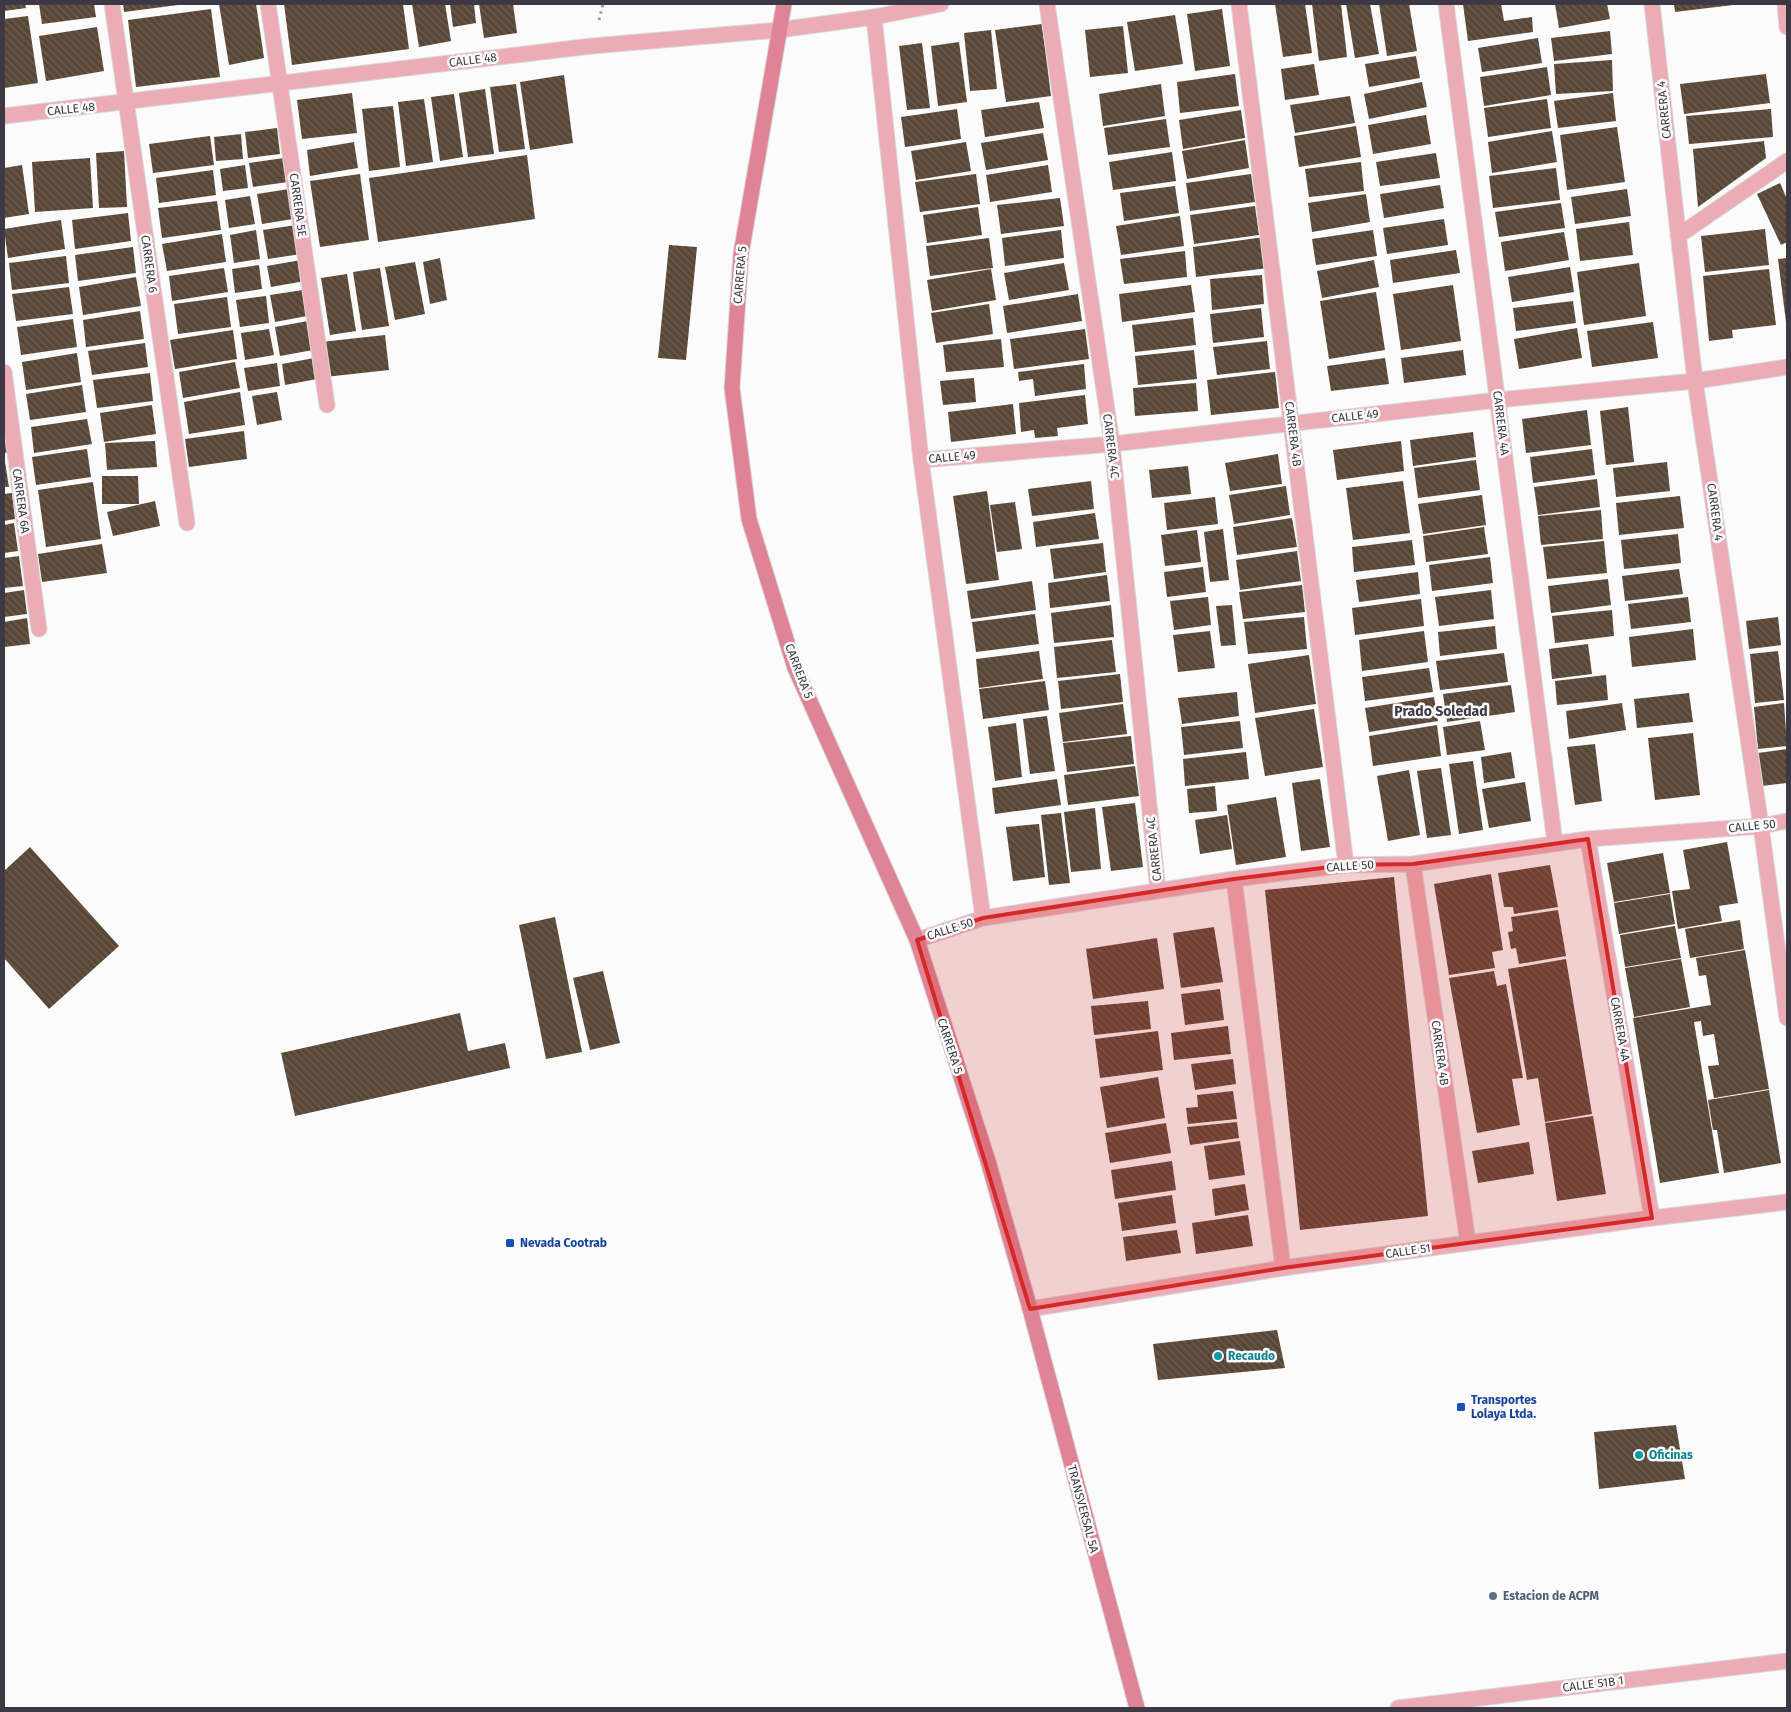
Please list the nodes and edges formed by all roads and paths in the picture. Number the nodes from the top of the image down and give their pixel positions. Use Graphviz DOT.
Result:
graph roads {
  1 [pos="112,4"];
  2 [pos="268,4"];
  3 [pos="784,4"];
  4 [pos="941,4"];
  5 [pos="1047,4"];
  6 [pos="1239,4"];
  7 [pos="1446,4"];
  8 [pos="1652,4"];
  9 [pos="1785,4"];
  10 [pos="874,17"];
  11 [pos="1787,27"];
  12 [pos="779,30"];
  13 [pos="280,84"];
  14 [pos="126,103"];
  15 [pos="4,116"];
  16 [pos="1787,161"];
  17 [pos="1678,236"];
  18 [pos="1787,367"];
  19 [pos="4,372"];
  20 [pos="1695,381"];
  21 [pos="1498,400"];
  22 [pos="327,405"];
  23 [pos="1292,424"];
  24 [pos="1112,444"];
  25 [pos="921,460"];
  26 [pos="187,523"];
  27 [pos="39,630"];
  28 [pos="1787,821"];
  29 [pos="1761,826"];
  30 [pos="1588,839"];
  31 [pos="1555,843"];
  32 [pos="1413,864"];
  33 [pos="1346,865"];
  34 [pos="1234,879"];
  35 [pos="1158,892"];
  36 [pos="983,918"];
  37 [pos="917,940"];
  38 [pos="1787,1011"];
  39 [pos="1787,1202"];
  40 [pos="1652,1218"];
  41 [pos="1468,1242"];
  42 [pos="1283,1268"];
  43 [pos="1030,1308"];
  44 [pos="1787,1661"];
  45 [pos="1137,1708"];
  46 [pos="1398,1708"];
  1 -- 14 [label="street, CARRERA 6"];
  2 -- 13 [label="street, CARRERA 5E"];
  3 -- 12 [label="main road, CARRERA 5"];
  4 -- 10 [label="street, CALLE 48"];
  5 -- 24 [label="street, CARRERA 4C"];
  6 -- 23 [label="street, CARRERA 4B"];
  7 -- 21 [label="street, CARRERA 4A"];
  8 -- 17 [label="street, CARRERA 4"];
  9 -- 11 [label="street"];
  10 -- 12 [label="street, CALLE 48"];
  10 -- 25 [label="street"];
  12 -- 13 [label="street, CALLE 48"];
  12 -- 37 [label="main road, CARRERA 5"];
  13 -- 14 [label="street, CALLE 48"];
  13 -- 22 [label="street, CARRERA 5E"];
  14 -- 15 [label="street, CALLE 48"];
  14 -- 26 [label="street, CARRERA 6"];
  16 -- 17 [label="street"];
  17 -- 20 [label="street, CARRERA 4"];
  18 -- 20 [label="street, CALLE 49"];
  19 -- 27 [label="street, CARRERA 6A"];
  20 -- 21 [label="street, CALLE 49"];
  20 -- 29 [label="street, CARRERA 4"];
  21 -- 23 [label="street, CALLE 49"];
  21 -- 31 [label="street, CARRERA 4A"];
  23 -- 24 [label="street, CALLE 49"];
  23 -- 33 [label="street, CARRERA 4B"];
  24 -- 25 [label="street, CALLE 49"];
  24 -- 35 [label="street, CARRERA 4C"];
  25 -- 36 [label="street"];
  28 -- 29 [label="street, CALLE 50"];
  29 -- 30 [label="street, CALLE 50"];
  29 -- 38 [label="street, CARRERA 4"];
  30 -- 31 [label="street, CALLE 50"];
  30 -- 40 [label="street, CARRERA 4A"];
  31 -- 32 [label="street, CALLE 50"];
  32 -- 33 [label="street, CALLE 50"];
  32 -- 41 [label="street, CARRERA 4B"];
  33 -- 34 [label="street, CALLE 50"];
  34 -- 35 [label="street, CALLE 50"];
  34 -- 42 [label="street"];
  35 -- 36 [label="street, CALLE 50"];
  36 -- 37 [label="street, CALLE 50"];
  37 -- 43 [label="main road, CARRERA 5"];
  39 -- 40 [label="street, CALLE 51"];
  40 -- 41 [label="street, CALLE 51"];
  41 -- 42 [label="street, CALLE 51"];
  42 -- 43 [label="street, CALLE 51"];
  43 -- 45 [label="main road, TRANSVERSAL 5A"];
  44 -- 46 [label="street, CALLE 51B 1"];
}
